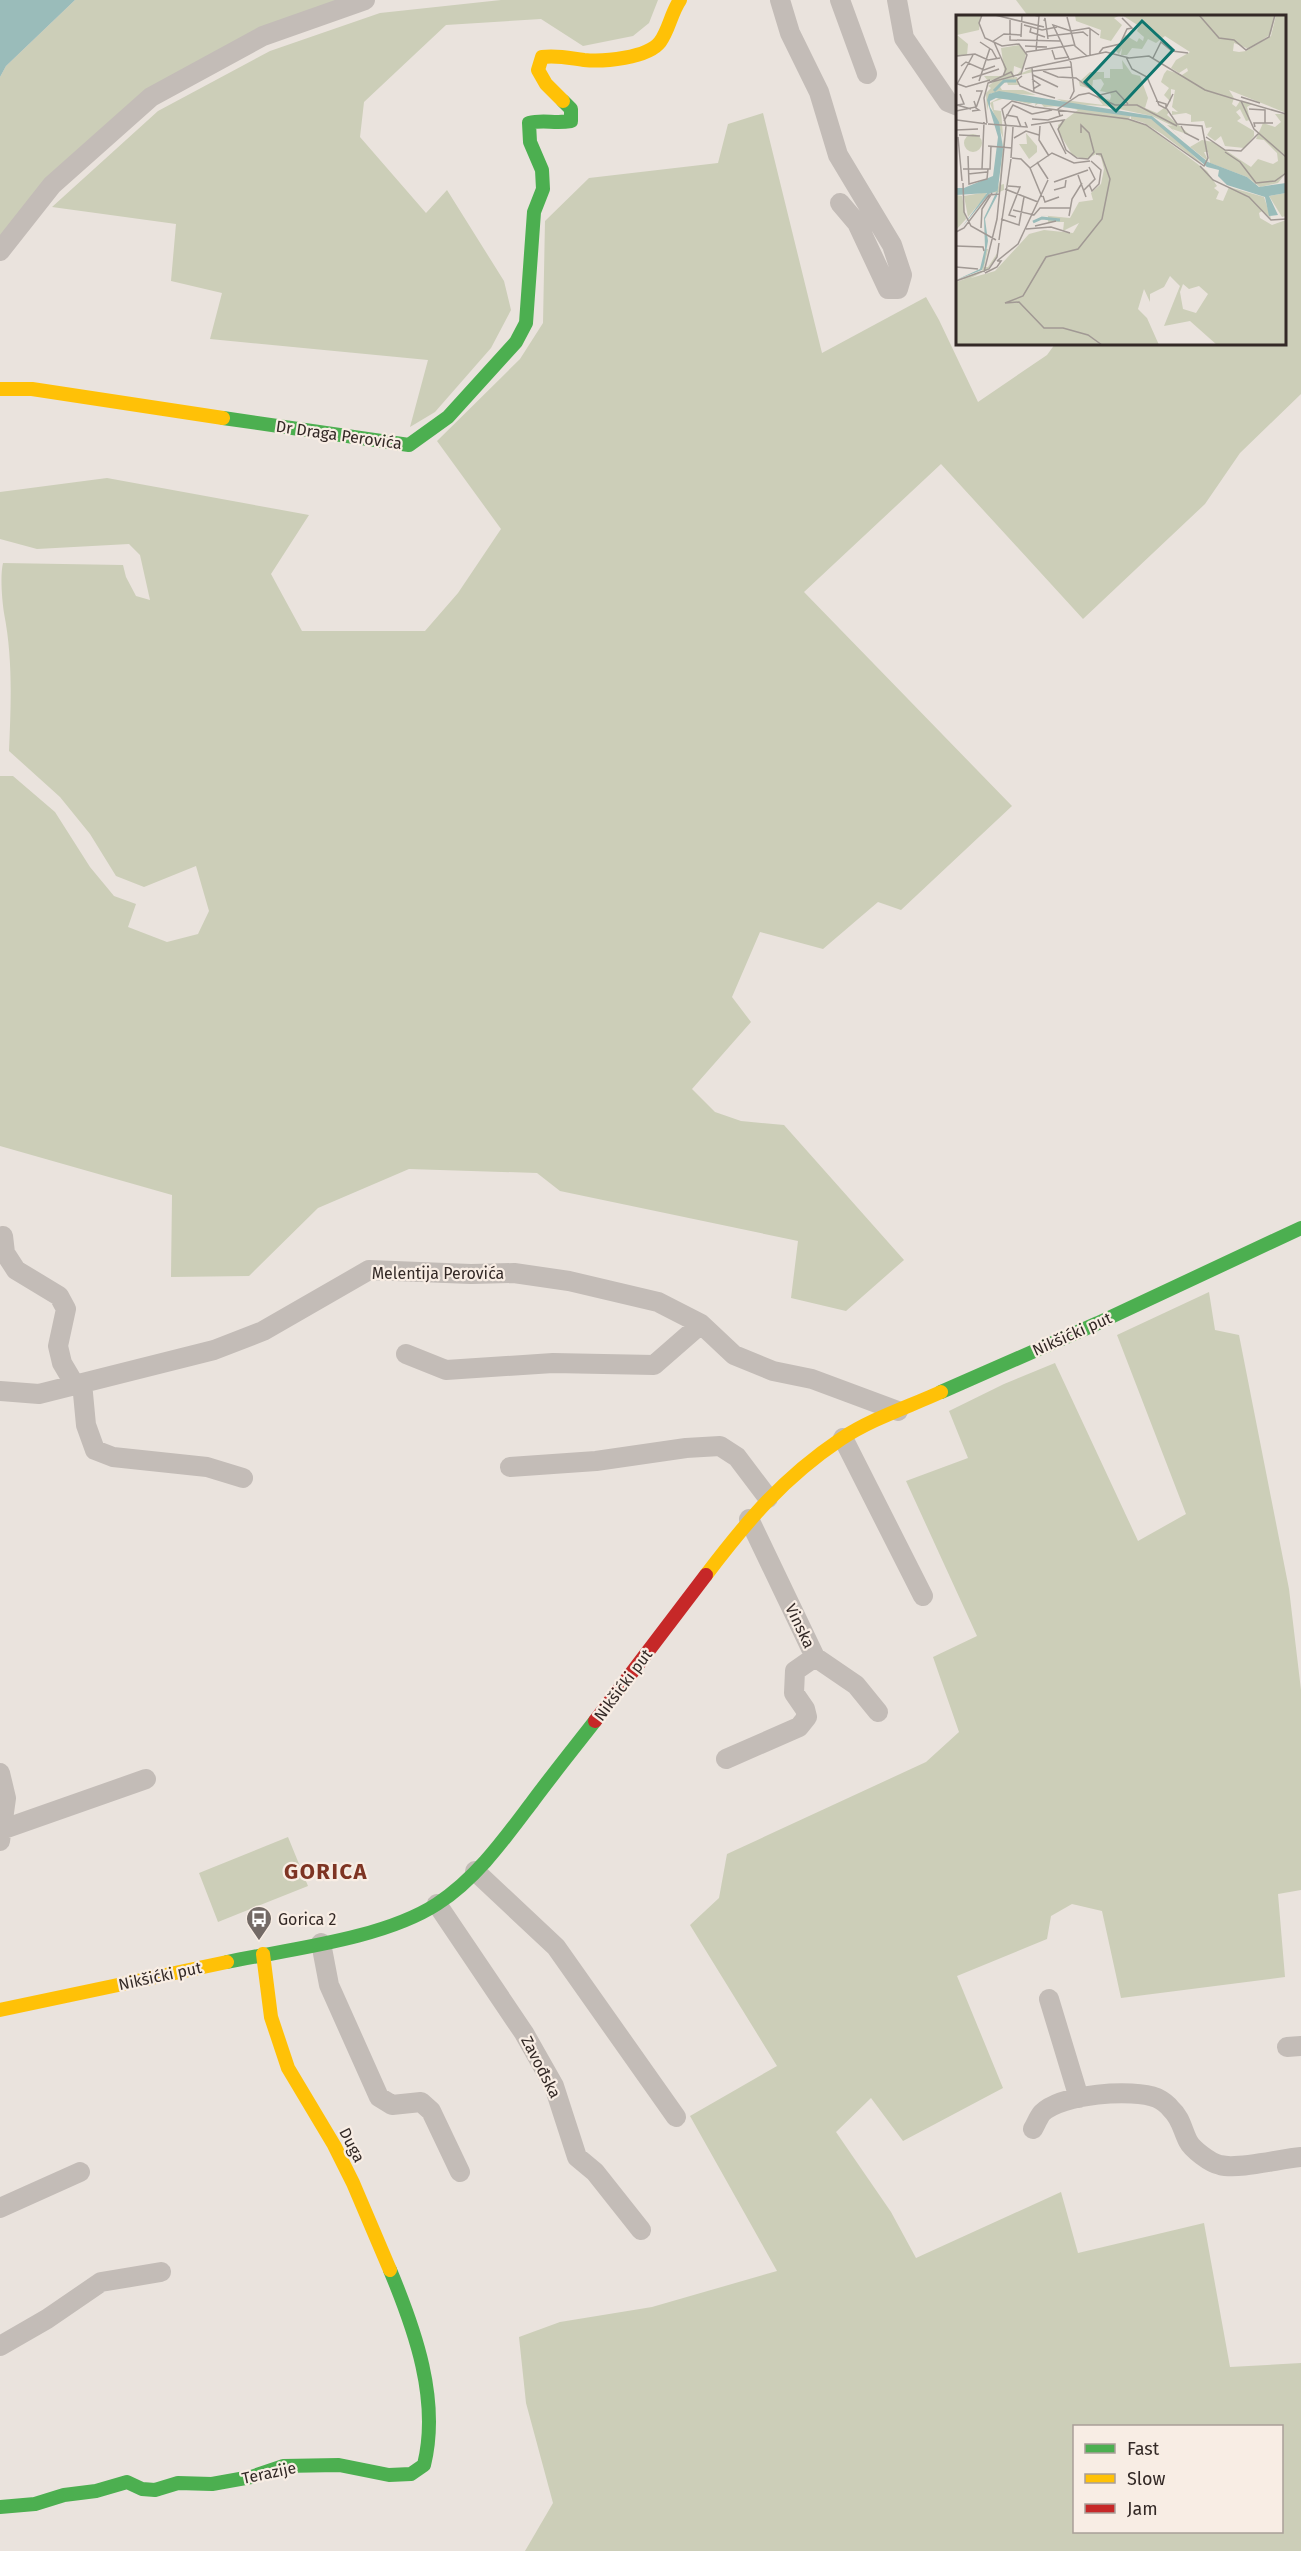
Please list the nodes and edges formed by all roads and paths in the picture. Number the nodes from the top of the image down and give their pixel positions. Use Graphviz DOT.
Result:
graph roads {
  1 [pos="365,0"];
  2 [pos="680,0"];
  3 [pos="780,0"];
  4 [pos="840,0"];
  5 [pos="897,0"];
  6 [pos="867,74"];
  7 [pos="956,106"];
  8 [pos="840,203"];
  9 [pos="0,251"];
  10 [pos="0,389"];
  11 [pos="1301,1228"];
  12 [pos="3,1236"];
  13 [pos="701,1324"];
  14 [pos="406,1354"];
  15 [pos="79,1384"];
  16 [pos="0,1391"];
  17 [pos="898,1411"];
  18 [pos="843,1438"];
  19 [pos="510,1467"];
  20 [pos="243,1478"];
  21 [pos="768,1498"];
  22 [pos="749,1519"];
  23 [pos="923,1596"];
  24 [pos="815,1657"];
  25 [pos="878,1712"];
  26 [pos="726,1759"];
  27 [pos="0,1773"];
  28 [pos="146,1779"];
  29 [pos="1,1836"];
  30 [pos="475,1871"];
  31 [pos="438,1904"];
  32 [pos="321,1943"];
  33 [pos="263,1954"];
  34 [pos="1049,1999"];
  35 [pos="0,2010"];
  36 [pos="1079,2098"];
  37 [pos="676,2117"];
  38 [pos="1034,2129"];
  39 [pos="1301,2157"];
  40 [pos="80,2172"];
  41 [pos="460,2172"];
  42 [pos="0,2208"];
  43 [pos="640,2230"];
  44 [pos="161,2272"];
  45 [pos="0,2346"];
  46 [pos="418,2351"];
  47 [pos="0,2507"];
  1 -- 9 [label="street"];
  2 -- 10 [label="street, Dr Draga Perovića"];
  3 -- 8 [label="street"];
  4 -- 6 [label="street"];
  5 -- 7 [label="street"];
  11 -- 17 [label="street, Nikšićki put"];
  12 -- 15 [label="street"];
  13 -- 14 [label="street"];
  13 -- 15 [label="street, Melentija Perovića"];
  13 -- 17 [label="street, Melentija Perovića"];
  15 -- 16 [label="street, Melentija Perovića"];
  15 -- 20 [label="street"];
  17 -- 18 [label="street, Nikšićki put"];
  18 -- 21 [label="street, Nikšićki put"];
  18 -- 23 [label="street"];
  19 -- 21 [label="street"];
  21 -- 22 [label="street, Nikšićki put"];
  22 -- 24 [label="street, Vinska"];
  22 -- 30 [label="street, Nikšićki put"];
  24 -- 25 [label="street, Vinska"];
  24 -- 26 [label="street"];
  27 -- 29 [label="street"];
  28 -- 29 [label="street"];
  30 -- 31 [label="street, Nikšićki put"];
  30 -- 37 [label="street"];
  31 -- 32 [label="street, Nikšićki put"];
  31 -- 43 [label="street, Zavođska"];
  32 -- 33 [label="street, Nikšićki put"];
  32 -- 41 [label="street"];
  33 -- 35 [label="street, Nikšićki put"];
  33 -- 46 [label="street, Duga"];
  34 -- 36 [label="street"];
  36 -- 38 [label="street"];
  36 -- 39 [label="street"];
  40 -- 42 [label="street"];
  44 -- 45 [label="street"];
  46 -- 47 [label="street, Terazije"];
}
